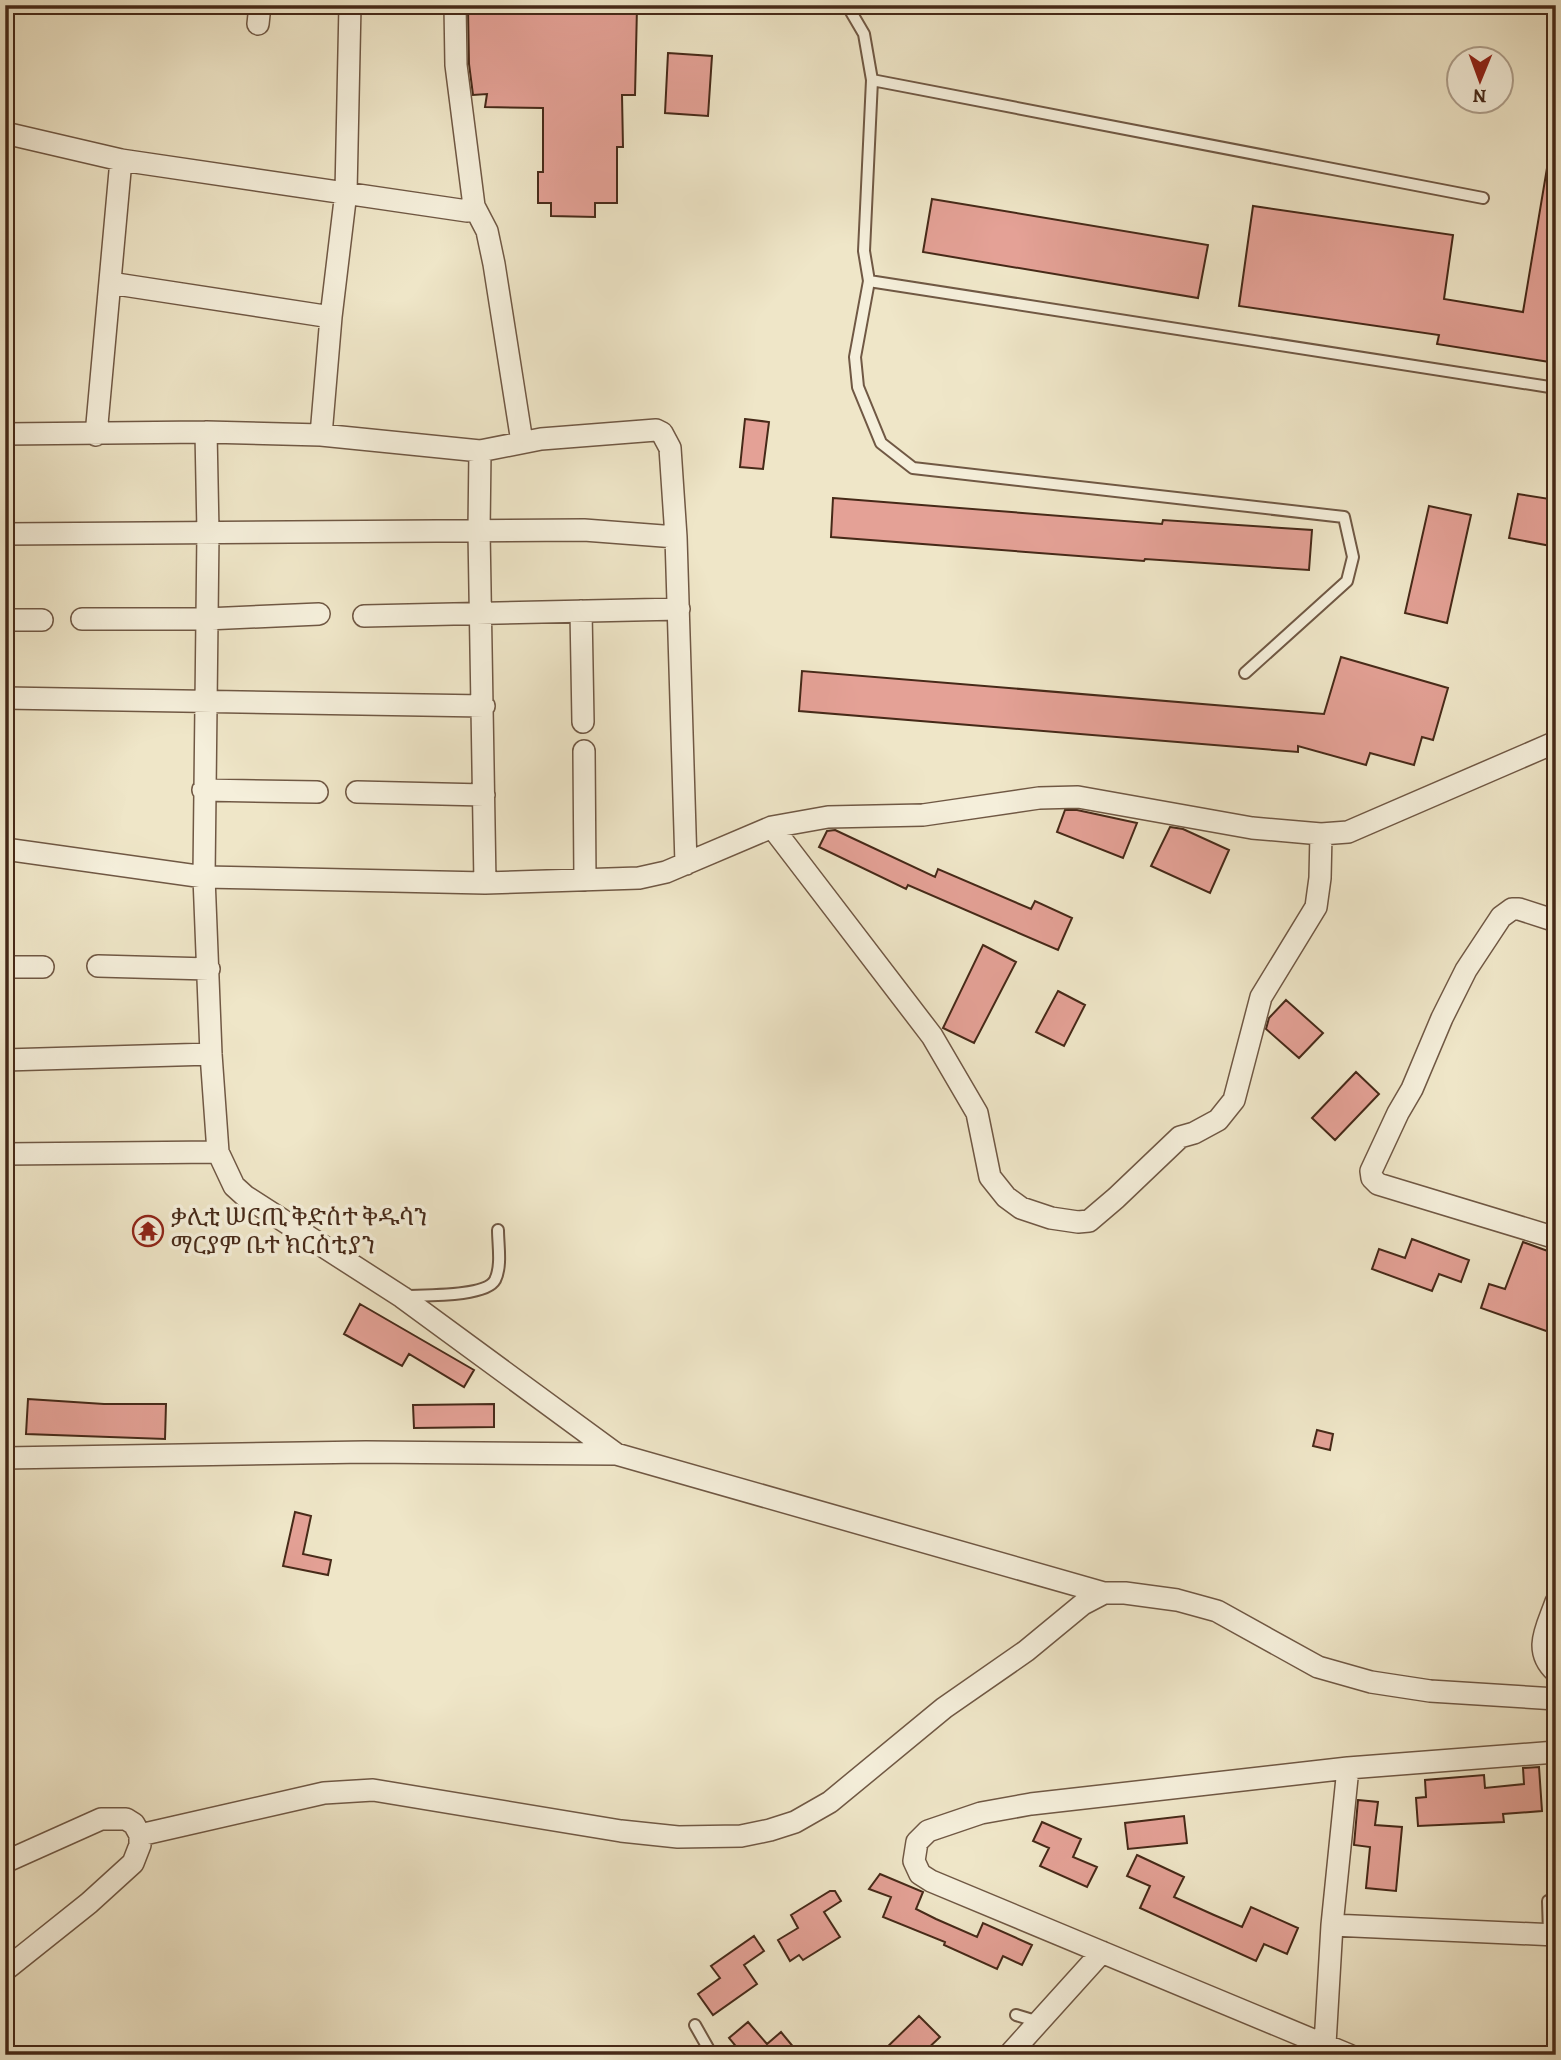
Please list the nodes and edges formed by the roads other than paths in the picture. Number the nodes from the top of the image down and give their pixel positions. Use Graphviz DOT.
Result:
graph roads {
  1 [pos="349,5"];
  2 [pos="455,5"];
  3 [pos="847,5"];
  4 [pos="872,80"];
  5 [pos="5,133"];
  6 [pos="121,160"];
  7 [pos="346,192"];
  8 [pos="1483,198"];
  9 [pos="474,206"];
  10 [pos="869,281"];
  11 [pos="110,283"];
  12 [pos="331,317"];
  13 [pos="1556,388"];
  14 [pos="206,432"];
  15 [pos="5,434"];
  16 [pos="96,435"];
  17 [pos="321,435"];
  18 [pos="522,442"];
  19 [pos="480,451"];
  20 [pos="479,531"];
  21 [pos="208,532"];
  22 [pos="5,534"];
  23 [pos="676,537"];
  24 [pos="679,609"];
  25 [pos="581,611"];
  26 [pos="319,614"];
  27 [pos="480,614"];
  28 [pos="364,616"];
  29 [pos="82,619"];
  30 [pos="5,620"];
  31 [pos="41,620"];
  32 [pos="206,620"];
  33 [pos="1245,673"];
  34 [pos="5,698"];
  35 [pos="205,703"];
  36 [pos="484,706"];
  37 [pos="583,722"];
  38 [pos="1556,742"];
  39 [pos="584,751"];
  40 [pos="204,790"];
  41 [pos="317,792"];
  42 [pos="357,792"];
  43 [pos="484,795"];
  44 [pos="772,827"];
  45 [pos="1321,834"];
  46 [pos="5,849"];
  47 [pos="686,864"];
  48 [pos="204,877"];
  49 [pos="585,880"];
  50 [pos="485,883"];
  51 [pos="1556,921"];
  52 [pos="98,966"];
  53 [pos="5,967"];
  54 [pos="43,967"];
  55 [pos="209,970"];
  56 [pos="211,1054"];
  57 [pos="5,1060"];
  58 [pos="218,1152"];
  59 [pos="5,1154"];
  60 [pos="498,1230"];
  61 [pos="1556,1238"];
  62 [pos="402,1297"];
  63 [pos="616,1454"];
  64 [pos="5,1458"];
  65 [pos="1104,1593"];
  66 [pos="1556,1601"];
  67 [pos="1556,1672"];
  68 [pos="1556,1699"];
  69 [pos="1556,1752"];
  70 [pos="1348,1768"];
  71 [pos="140,1835"];
  72 [pos="5,1862"];
  73 [pos="1548,1901"];
  74 [pos="1332,1925"];
  75 [pos="1553,1935"];
  76 [pos="1102,1952"];
  77 [pos="5,1970"];
  78 [pos="1016,2015"];
  79 [pos="1039,2022"];
  80 [pos="695,2025"];
  81 [pos="1320,2049"];
  82 [pos="712,2055"];
  83 [pos="1009,2055"];
  84 [pos="1349,2055"];
  1 -- 7 [label="street"];
  2 -- 9 [label="street"];
  3 -- 4 [label="lane"];
  4 -- 8 [label="lane"];
  4 -- 10 [label="lane"];
  5 -- 6 [label="street"];
  6 -- 7 [label="street"];
  6 -- 11 [label="street"];
  7 -- 9 [label="street"];
  7 -- 12 [label="street"];
  9 -- 18 [label="street"];
  10 -- 13 [label="lane"];
  10 -- 33 [label="lane"];
  11 -- 12 [label="street"];
  11 -- 16 [label="street"];
  12 -- 17 [label="street"];
  14 -- 16 [label="street"];
  14 -- 17 [label="street"];
  14 -- 21 [label="street"];
  15 -- 16 [label="street"];
  17 -- 19 [label="street"];
  18 -- 19 [label="street"];
  18 -- 23 [label="street"];
  19 -- 20 [label="street"];
  20 -- 21 [label="street"];
  20 -- 23 [label="street"];
  20 -- 27 [label="street"];
  21 -- 22 [label="street"];
  21 -- 32 [label="street"];
  23 -- 24 [label="street"];
  24 -- 25 [label="street"];
  24 -- 47 [label="street"];
  25 -- 27 [label="street"];
  25 -- 37 [label="street"];
  26 -- 32 [label="street"];
  27 -- 28 [label="street"];
  27 -- 36 [label="street"];
  29 -- 32 [label="street"];
  30 -- 31 [label="street"];
  32 -- 35 [label="street"];
  34 -- 35 [label="street"];
  35 -- 36 [label="street"];
  35 -- 40 [label="street"];
  36 -- 43 [label="street"];
  38 -- 45 [label="street"];
  39 -- 49 [label="street"];
  40 -- 41 [label="street"];
  40 -- 48 [label="street"];
  42 -- 43 [label="street"];
  43 -- 50 [label="street"];
  44 -- 45 [label="street"];
  44 -- 45 [label="street"];
  44 -- 47 [label="street"];
  46 -- 48 [label="street"];
  47 -- 49 [label="street"];
  48 -- 50 [label="street"];
  48 -- 55 [label="street"];
  49 -- 50 [label="street"];
  51 -- 61 [label="street"];
  52 -- 55 [label="street"];
  53 -- 54 [label="street"];
  55 -- 56 [label="street"];
  56 -- 57 [label="street"];
  56 -- 58 [label="street"];
  58 -- 59 [label="street"];
  58 -- 62 [label="street"];
  60 -- 62 [label="lane"];
  62 -- 63 [label="street"];
  63 -- 64 [label="street"];
  63 -- 65 [label="street"];
  65 -- 68 [label="street"];
  65 -- 71 [label="street"];
  66 -- 67 [label="street"];
  69 -- 70 [label="street"];
  70 -- 74 [label="street"];
  70 -- 76 [label="street"];
  71 -- 72 [label="street"];
  71 -- 77 [label="street"];
  73 -- 75 [label="lane"];
  74 -- 75 [label="street"];
  74 -- 81 [label="street"];
  76 -- 79 [label="street"];
  76 -- 81 [label="street"];
  78 -- 79 [label="lane"];
  79 -- 83 [label="street"];
  80 -- 82 [label="lane"];
  81 -- 84 [label="street"];
}
